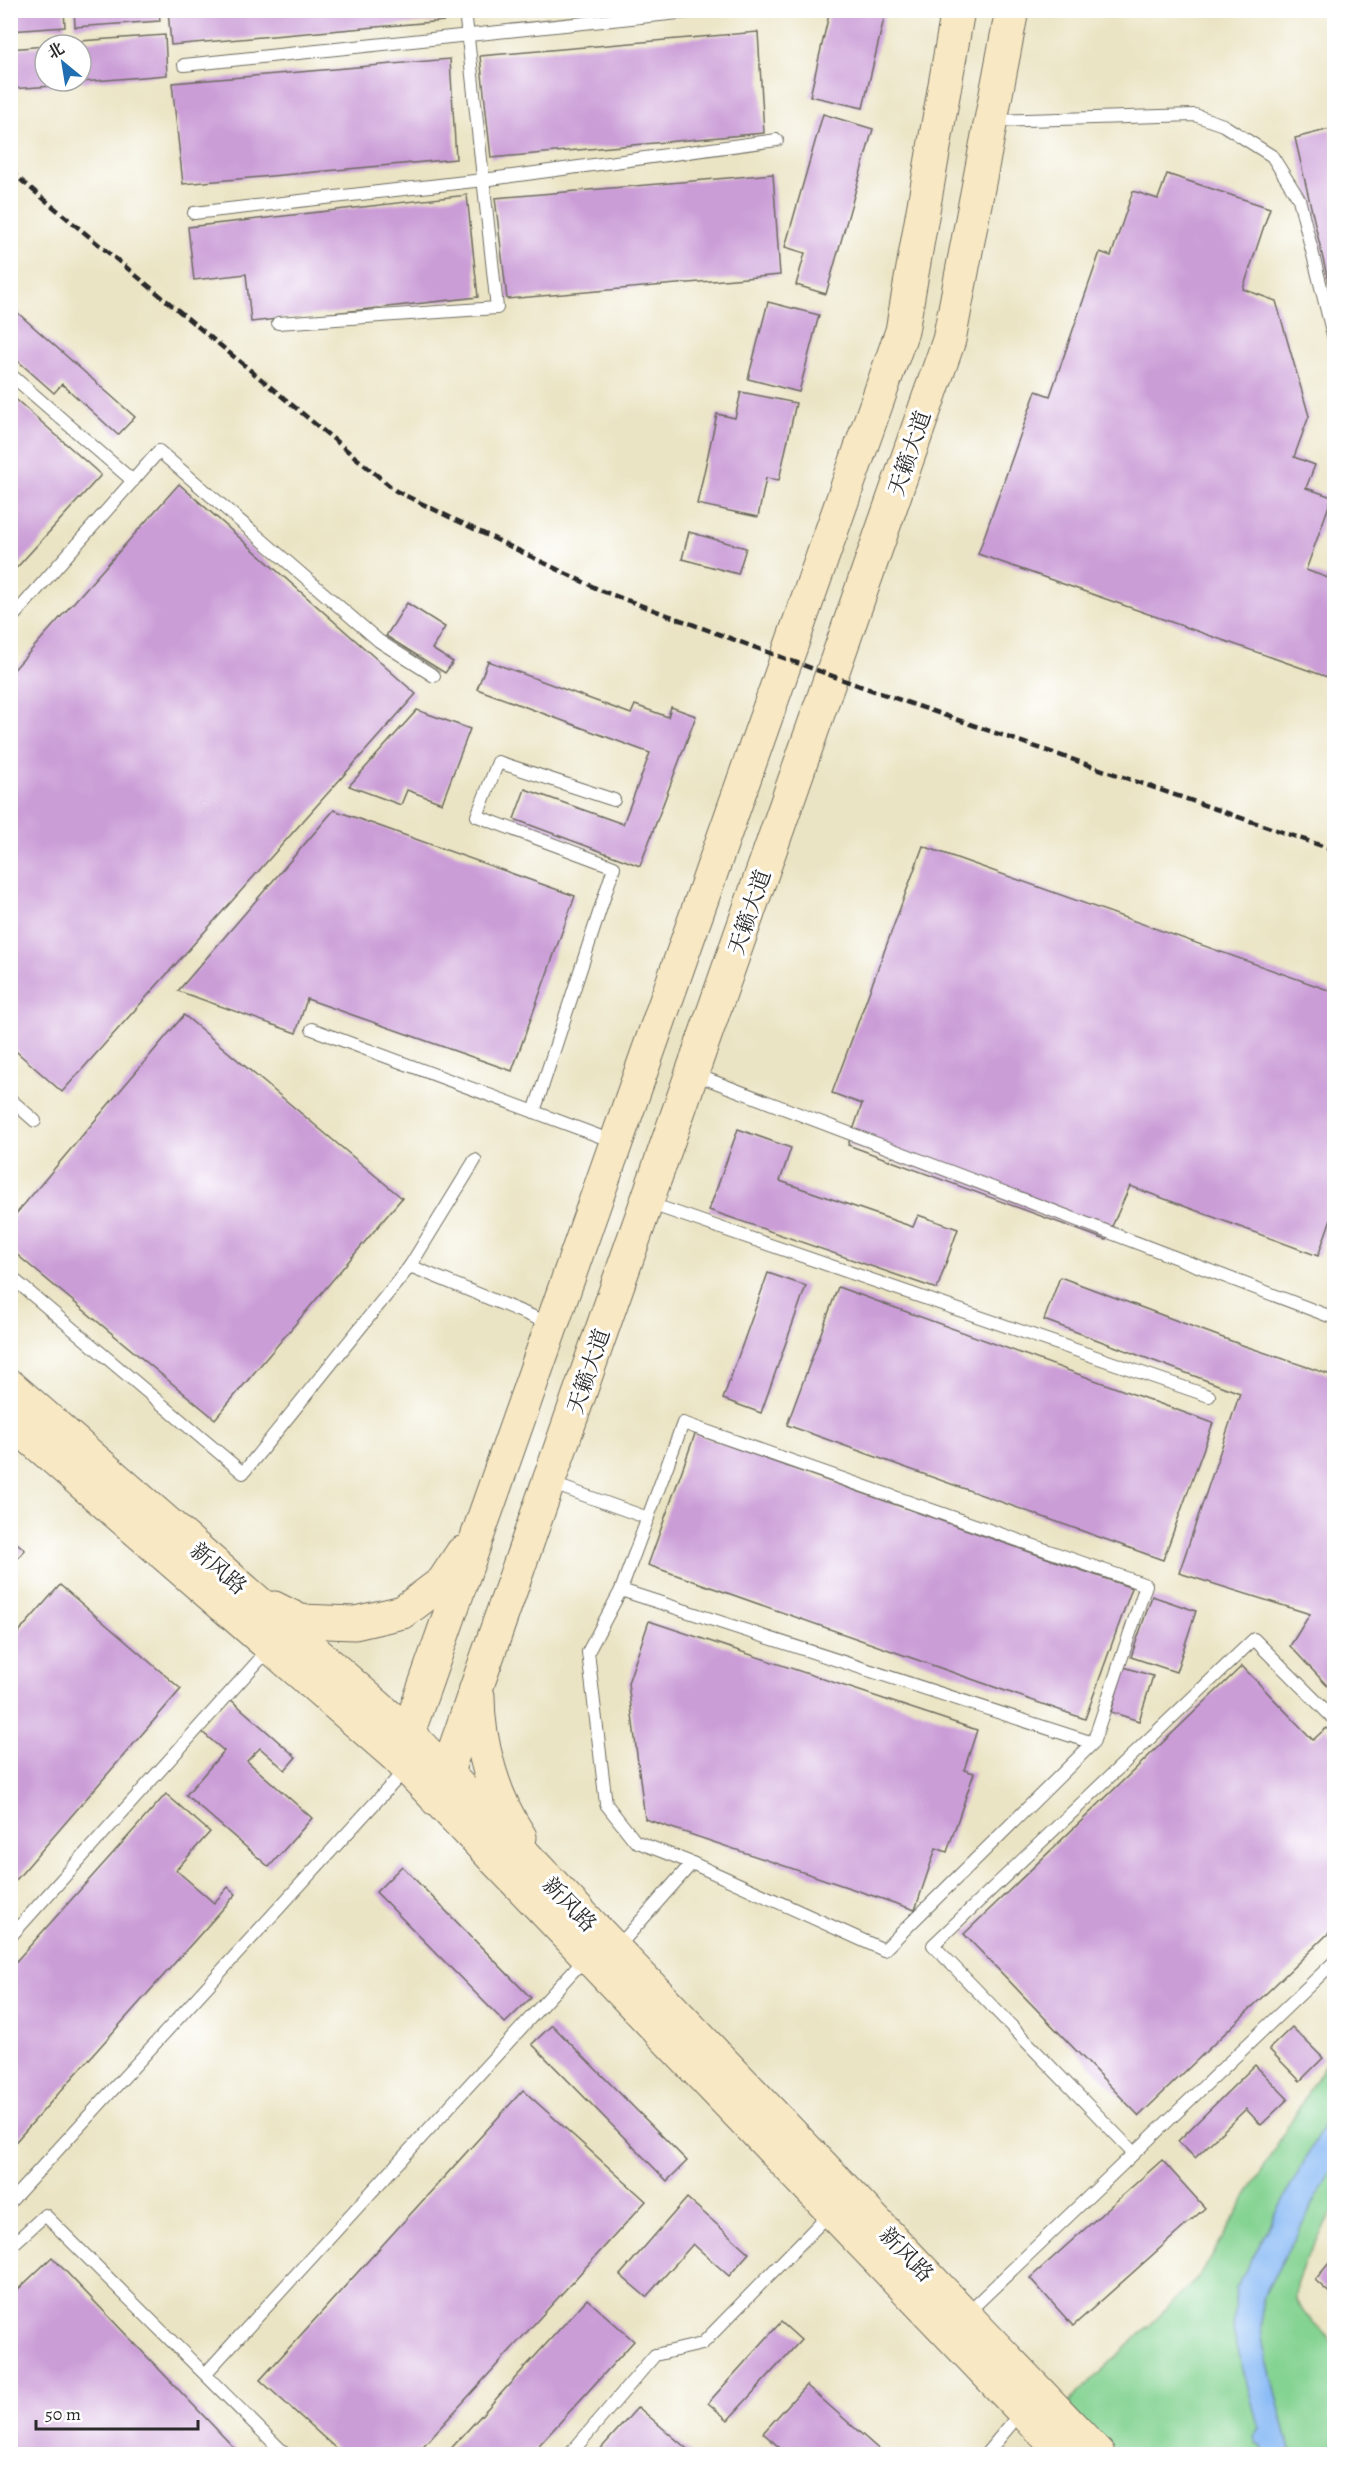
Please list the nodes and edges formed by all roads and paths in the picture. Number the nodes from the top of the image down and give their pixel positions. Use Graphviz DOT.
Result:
graph roads {
  1 [pos="465,10"];
  2 [pos="707,10"];
  3 [pos="958,10"];
  4 [pos="1012,10"];
  5 [pos="468,37"];
  6 [pos="184,65"];
  7 [pos="991,121"];
  8 [pos="777,141"];
  9 [pos="483,180"];
  10 [pos="195,213"];
  11 [pos="278,323"];
  12 [pos="1335,339"];
  13 [pos="10,374"];
  14 [pos="133,481"];
  15 [pos="10,620"];
  16 [pos="434,676"];
  17 [pos="614,800"];
  18 [pos="312,1029"];
  19 [pos="693,1073"];
  20 [pos="10,1099"];
  21 [pos="534,1112"];
  22 [pos="34,1121"];
  23 [pos="616,1142"];
  24 [pos="475,1160"];
  25 [pos="647,1202"];
  26 [pos="410,1266"];
  27 [pos="10,1276"];
  28 [pos="1335,1318"];
  29 [pos="552,1324"];
  30 [pos="10,1386"];
  31 [pos="1209,1396"];
  32 [pos="10,1420"];
  33 [pos="549,1483"];
  34 [pos="648,1518"];
  35 [pos="483,1519"];
  36 [pos="621,1590"];
  37 [pos="251,1596"];
  38 [pos="271,1647"];
  39 [pos="478,1685"];
  40 [pos="1335,1719"];
  41 [pos="1093,1743"];
  42 [pos="403,1752"];
  43 [pos="442,1788"];
  44 [pos="692,1863"];
  45 [pos="549,1881"];
  46 [pos="10,1938"];
  47 [pos="601,1953"];
  48 [pos="1335,1962"];
  49 [pos="1134,2153"];
  50 [pos="10,2202"];
  51 [pos="831,2212"];
  52 [pos="10,2247"];
  53 [pos="965,2315"];
  54 [pos="206,2373"];
  55 [pos="1022,2411"];
  56 [pos="285,2454"];
  57 [pos="570,2454"];
  58 [pos="986,2454"];
  59 [pos="1064,2454"];
  60 [pos="1098,2454"];
  1 -- 5 [label="lane"];
  2 -- 5 [label="lane"];
  3 -- 23 [label="main road, 天籁大道"];
  4 -- 7 [label="main road, 天籁大道"];
  5 -- 6 [label="lane"];
  5 -- 9 [label="lane"];
  7 -- 12 [label="lane"];
  7 -- 19 [label="main road, 天籁大道"];
  8 -- 9 [label="lane"];
  9 -- 10 [label="lane"];
  9 -- 11 [label="lane"];
  13 -- 14 [label="lane"];
  14 -- 15 [label="lane"];
  14 -- 16 [label="lane"];
  17 -- 21 [label="lane"];
  18 -- 21 [label="lane"];
  19 -- 25 [label="main road, 天籁大道"];
  19 -- 28 [label="lane"];
  20 -- 22 [label="lane"];
  21 -- 23 [label="lane"];
  23 -- 29 [label="main road, 天籁大道"];
  24 -- 26 [label="lane"];
  25 -- 31 [label="lane"];
  25 -- 33 [label="main road, 天籁大道"];
  26 -- 27 [label="lane"];
  26 -- 29 [label="lane"];
  29 -- 35 [label="main road, 天籁大道"];
  30 -- 37 [label="main road, 新风路"];
  32 -- 38 [label="main road, 新风路"];
  33 -- 34 [label="lane"];
  33 -- 39 [label="main road, 天籁大道"];
  34 -- 36 [label="lane"];
  34 -- 41 [label="lane"];
  35 -- 37 [label="main road"];
  35 -- 42 [label="main road, 天籁大道"];
  36 -- 41 [label="lane"];
  36 -- 44 [label="lane"];
  37 -- 42 [label="main road, 新风路"];
  38 -- 42 [label="main road, 新风路"];
  38 -- 46 [label="lane"];
  39 -- 43 [label="main road, 天籁大道"];
  39 -- 45 [label="main road"];
  40 -- 49 [label="lane"];
  41 -- 44 [label="lane"];
  42 -- 43 [label="main road, 新风路"];
  42 -- 50 [label="lane"];
  43 -- 45 [label="main road, 新风路"];
  43 -- 47 [label="main road, 新风路"];
  44 -- 47 [label="lane"];
  45 -- 47 [label="main road, 新风路"];
  47 -- 51 [label="main road, 新风路"];
  47 -- 53 [label="main road, 新风路"];
  47 -- 54 [label="lane"];
  48 -- 49 [label="lane"];
  49 -- 53 [label="lane"];
  51 -- 55 [label="main road, 新风路"];
  51 -- 57 [label="lane"];
  52 -- 54 [label="lane"];
  53 -- 60 [label="main road, 新风路"];
  54 -- 56 [label="lane"];
  55 -- 58 [label="lane"];
  55 -- 59 [label="main road, 新风路"];
}
